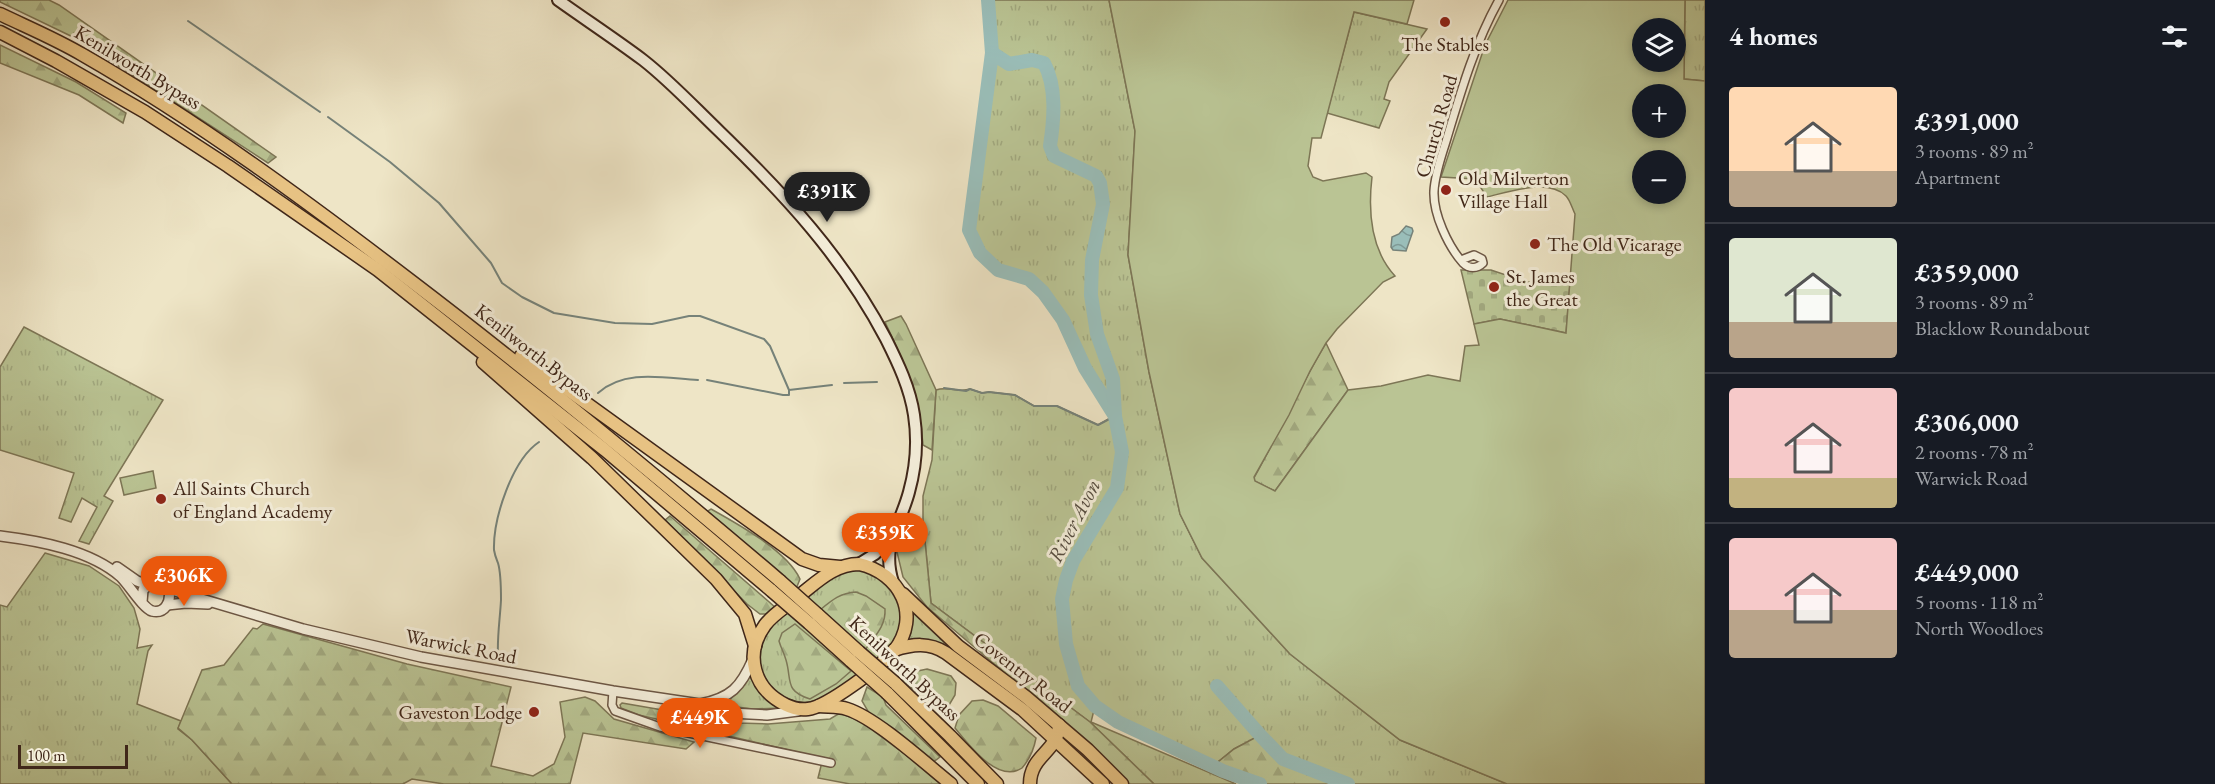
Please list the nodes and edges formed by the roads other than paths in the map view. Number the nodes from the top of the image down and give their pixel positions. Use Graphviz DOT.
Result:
graph roads {
  1 [pos="558,0"];
  2 [pos="1499,0"];
  3 [pos="0,14"];
  4 [pos="0,32"];
  5 [pos="330,218"];
  6 [pos="1461,260"];
  7 [pos="421,304"];
  8 [pos="0,536"];
  9 [pos="891,538"];
  10 [pos="94,560"];
  11 [pos="859,564"];
  12 [pos="840,567"];
  13 [pos="148,585"];
  14 [pos="776,586"];
  15 [pos="897,587"];
  16 [pos="168,588"];
  17 [pos="142,602"];
  18 [pos="167,605"];
  19 [pos="220,605"];
  20 [pos="754,646"];
  21 [pos="894,650"];
  22 [pos="753,659"];
  23 [pos="891,688"];
  24 [pos="614,691"];
  25 [pos="700,704"];
  26 [pos="819,706"];
  27 [pos="803,710"];
  28 [pos="1059,724"];
  29 [pos="1057,740"];
  30 [pos="831,763"];
  31 [pos="951,784"];
  32 [pos="978,784"];
  33 [pos="997,784"];
  34 [pos="1030,784"];
  35 [pos="1103,784"];
  36 [pos="1122,784"];
  1 -- 9 [label="main road"];
  2 -- 6 [label="street, Church Road"];
  3 -- 5 [label="main road, Kenilworth Bypass"];
  4 -- 7 [label="main road, Kenilworth Bypass"];
  5 -- 12 [label="main road"];
  5 -- 14 [label="main road, Kenilworth Bypass"];
  7 -- 14 [label="main road, Kenilworth Bypass"];
  7 -- 20 [label="main road"];
  8 -- 10 [label="street"];
  9 -- 11 [label="main road"];
  9 -- 15 [label="main road"];
  10 -- 13 [label="street"];
  10 -- 17 [label="street"];
  11 -- 12 [label="main road"];
  11 -- 15 [label="main road"];
  12 -- 20 [label="main road"];
  13 -- 16 [label="street"];
  13 -- 17 [label="street"];
  14 -- 23 [label="main road, Kenilworth Bypass, bridge"];
  15 -- 21 [label="main road"];
  15 -- 28 [label="main road, Coventry Road"];
  16 -- 18 [label="street"];
  16 -- 19 [label="street, Warwick Road"];
  17 -- 18 [label="street"];
  18 -- 19 [label="street, Warwick Road"];
  19 -- 24 [label="street, Warwick Road"];
  20 -- 22 [label="main road"];
  21 -- 26 [label="main road"];
  21 -- 29 [label="main road, Coventry Road"];
  22 -- 25 [label="street, Warwick Road"];
  22 -- 27 [label="main road"];
  23 -- 32 [label="main road, Kenilworth Bypass"];
  23 -- 33 [label="main road, Kenilworth Bypass"];
  24 -- 25 [label="street, Warwick Road"];
  24 -- 30 [label="street"];
  25 -- 27 [label="street, Warwick Road"];
  26 -- 27 [label="main road"];
  26 -- 31 [label="main road"];
  28 -- 29 [label="main road"];
  28 -- 36 [label="main road, Coventry Road"];
  29 -- 34 [label="main road"];
  29 -- 35 [label="main road, Coventry Road"];
}
